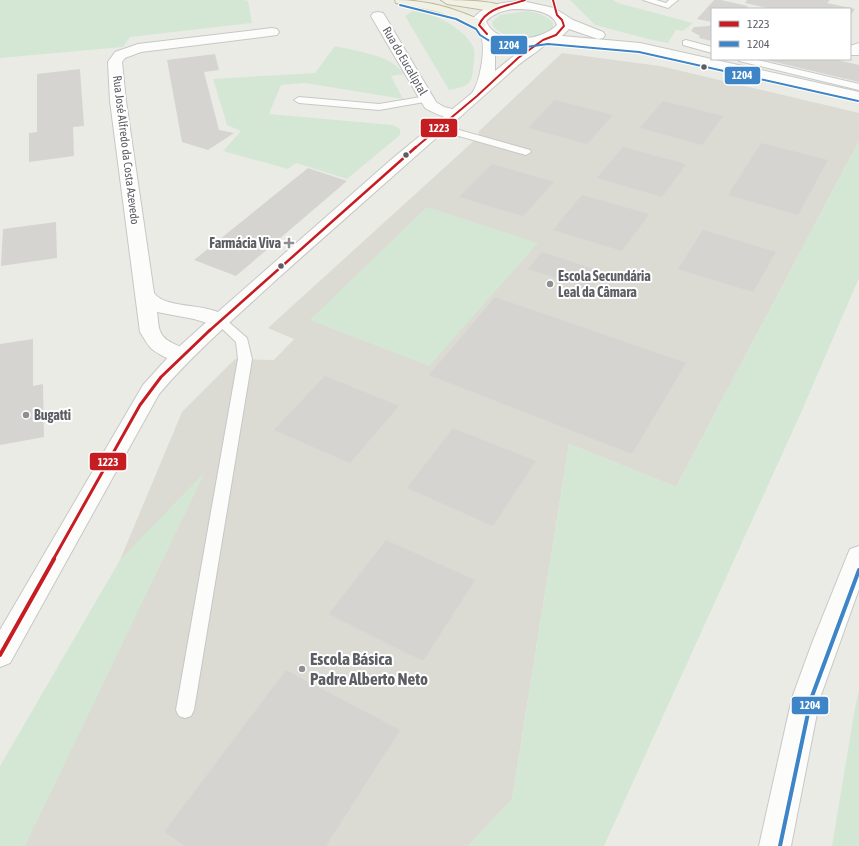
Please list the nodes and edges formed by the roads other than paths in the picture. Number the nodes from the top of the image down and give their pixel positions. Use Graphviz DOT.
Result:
graph roads {
  1 [pos="401,0"];
  2 [pos="447,0"];
  3 [pos="525,0"];
  4 [pos="553,0"];
  5 [pos="647,0"];
  6 [pos="674,0"];
  7 [pos="505,7"];
  8 [pos="378,16"];
  9 [pos="560,18"];
  10 [pos="483,29"];
  11 [pos="272,32"];
  12 [pos="545,39"];
  13 [pos="686,43"];
  14 [pos="640,47"];
  15 [pos="859,47"];
  16 [pos="851,50"];
  17 [pos="710,57"];
  18 [pos="721,60"];
  19 [pos="746,60"];
  20 [pos="859,87"];
  21 [pos="482,91"];
  22 [pos="859,96"];
  23 [pos="426,99"];
  24 [pos="299,100"];
  25 [pos="455,114"];
  26 [pos="438,127"];
  27 [pos="526,152"];
  28 [pos="146,294"];
  29 [pos="220,321"];
  30 [pos="181,356"];
  31 [pos="859,556"];
  32 [pos="0,655"];
  33 [pos="185,710"];
  34 [pos="775,846"];
  1 -- 10 [label="highway"];
  2 -- 7 [label="highway"];
  3 -- 7 [label="street"];
  4 -- 9 [label="street"];
  5 -- 6 [label="lane"];
  7 -- 9 [label="street"];
  7 -- 10 [label="street"];
  8 -- 23 [label="street, Rua do Eucaliptal"];
  9 -- 12 [label="street"];
  9 -- 14 [label="street"];
  10 -- 12 [label="street"];
  10 -- 21 [label="street"];
  11 -- 28 [label="street, Rua José Alfredo da Costa Azevedo"];
  12 -- 14 [label="street"];
  12 -- 21 [label="street"];
  13 -- 17 [label="lane"];
  14 -- 17 [label="street"];
  15 -- 16 [label="street"];
  18 -- 22 [label="street"];
  19 -- 20 [label="lane"];
  21 -- 25 [label="street"];
  23 -- 24 [label="lane"];
  23 -- 25 [label="street, Rua do Eucaliptal"];
  25 -- 26 [label="street"];
  26 -- 27 [label="lane"];
  26 -- 29 [label="street"];
  28 -- 29 [label="street"];
  28 -- 30 [label="street, Rua José Alfredo da Costa Azevedo"];
  29 -- 30 [label="street"];
  29 -- 33 [label="lane"];
  30 -- 32 [label="street"];
  31 -- 34 [label="street"];
}
